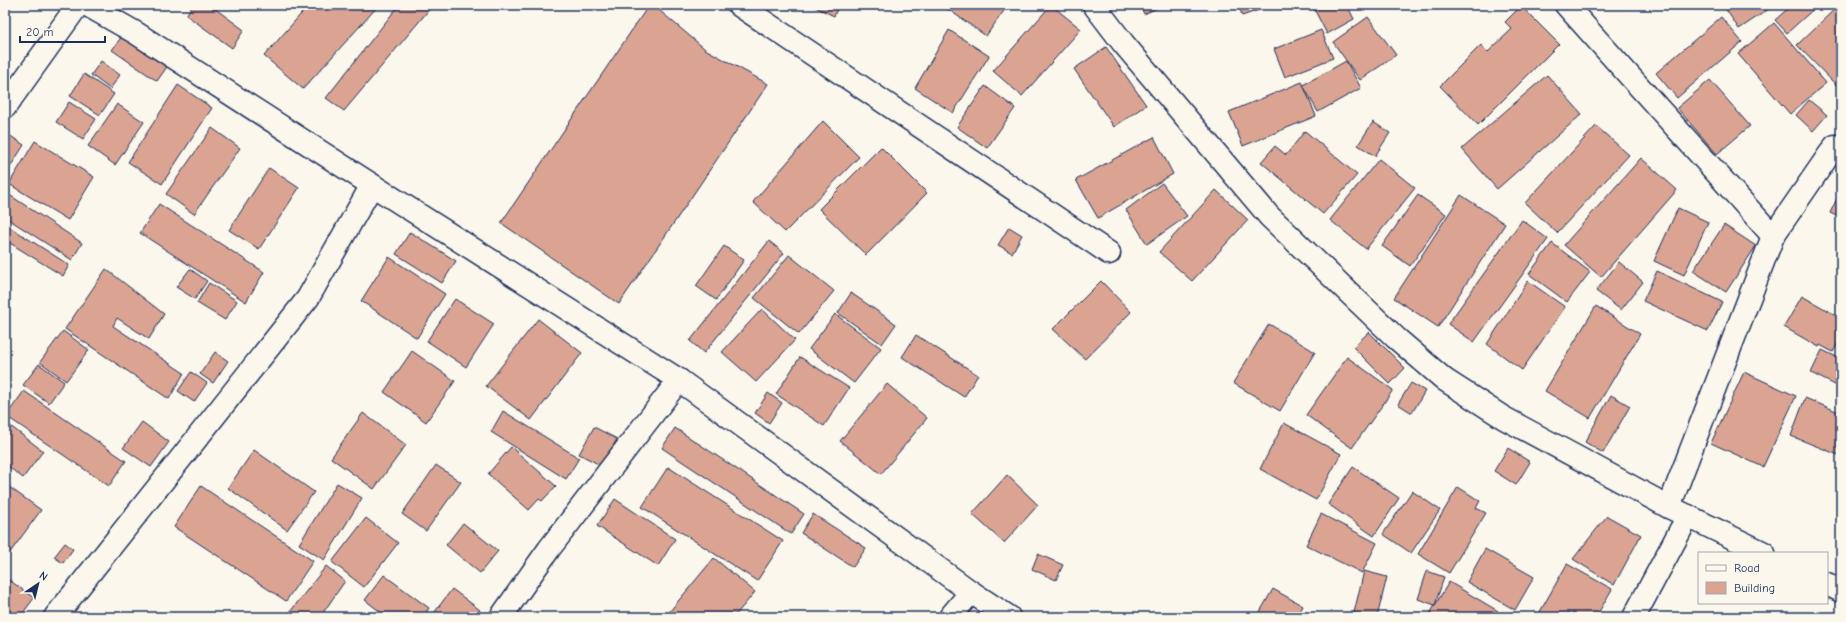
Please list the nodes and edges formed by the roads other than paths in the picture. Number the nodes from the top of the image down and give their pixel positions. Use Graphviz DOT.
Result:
graph roads {
  1 [pos="78,5"];
  2 [pos="87,5"];
  3 [pos="739,5"];
  4 [pos="1094,5"];
  5 [pos="1566,5"];
  6 [pos="5,107"];
  7 [pos="1835,146"];
  8 [pos="372,185"];
  9 [pos="1773,236"];
  10 [pos="1109,253"];
  11 [pos="679,380"];
  12 [pos="1678,512"];
  13 [pos="1762,552"];
  14 [pos="1828,584"];
  15 [pos="1841,591"];
  16 [pos="971,592"];
  17 [pos="55,617"];
  18 [pos="501,617"];
  19 [pos="950,617"];
  20 [pos="1009,617"];
  21 [pos="1634,617"];
  1 -- 6 [label="street"];
  2 -- 8 [label="street"];
  3 -- 10 [label="street"];
  4 -- 12 [label="street"];
  5 -- 9 [label="street"];
  7 -- 9 [label="street"];
  8 -- 11 [label="street"];
  8 -- 17 [label="street"];
  9 -- 12 [label="street"];
  11 -- 16 [label="street"];
  11 -- 18 [label="street"];
  12 -- 13 [label="street"];
  12 -- 21 [label="street"];
  14 -- 15 [label="street"];
  16 -- 19 [label="street"];
  16 -- 20 [label="street"];
}
